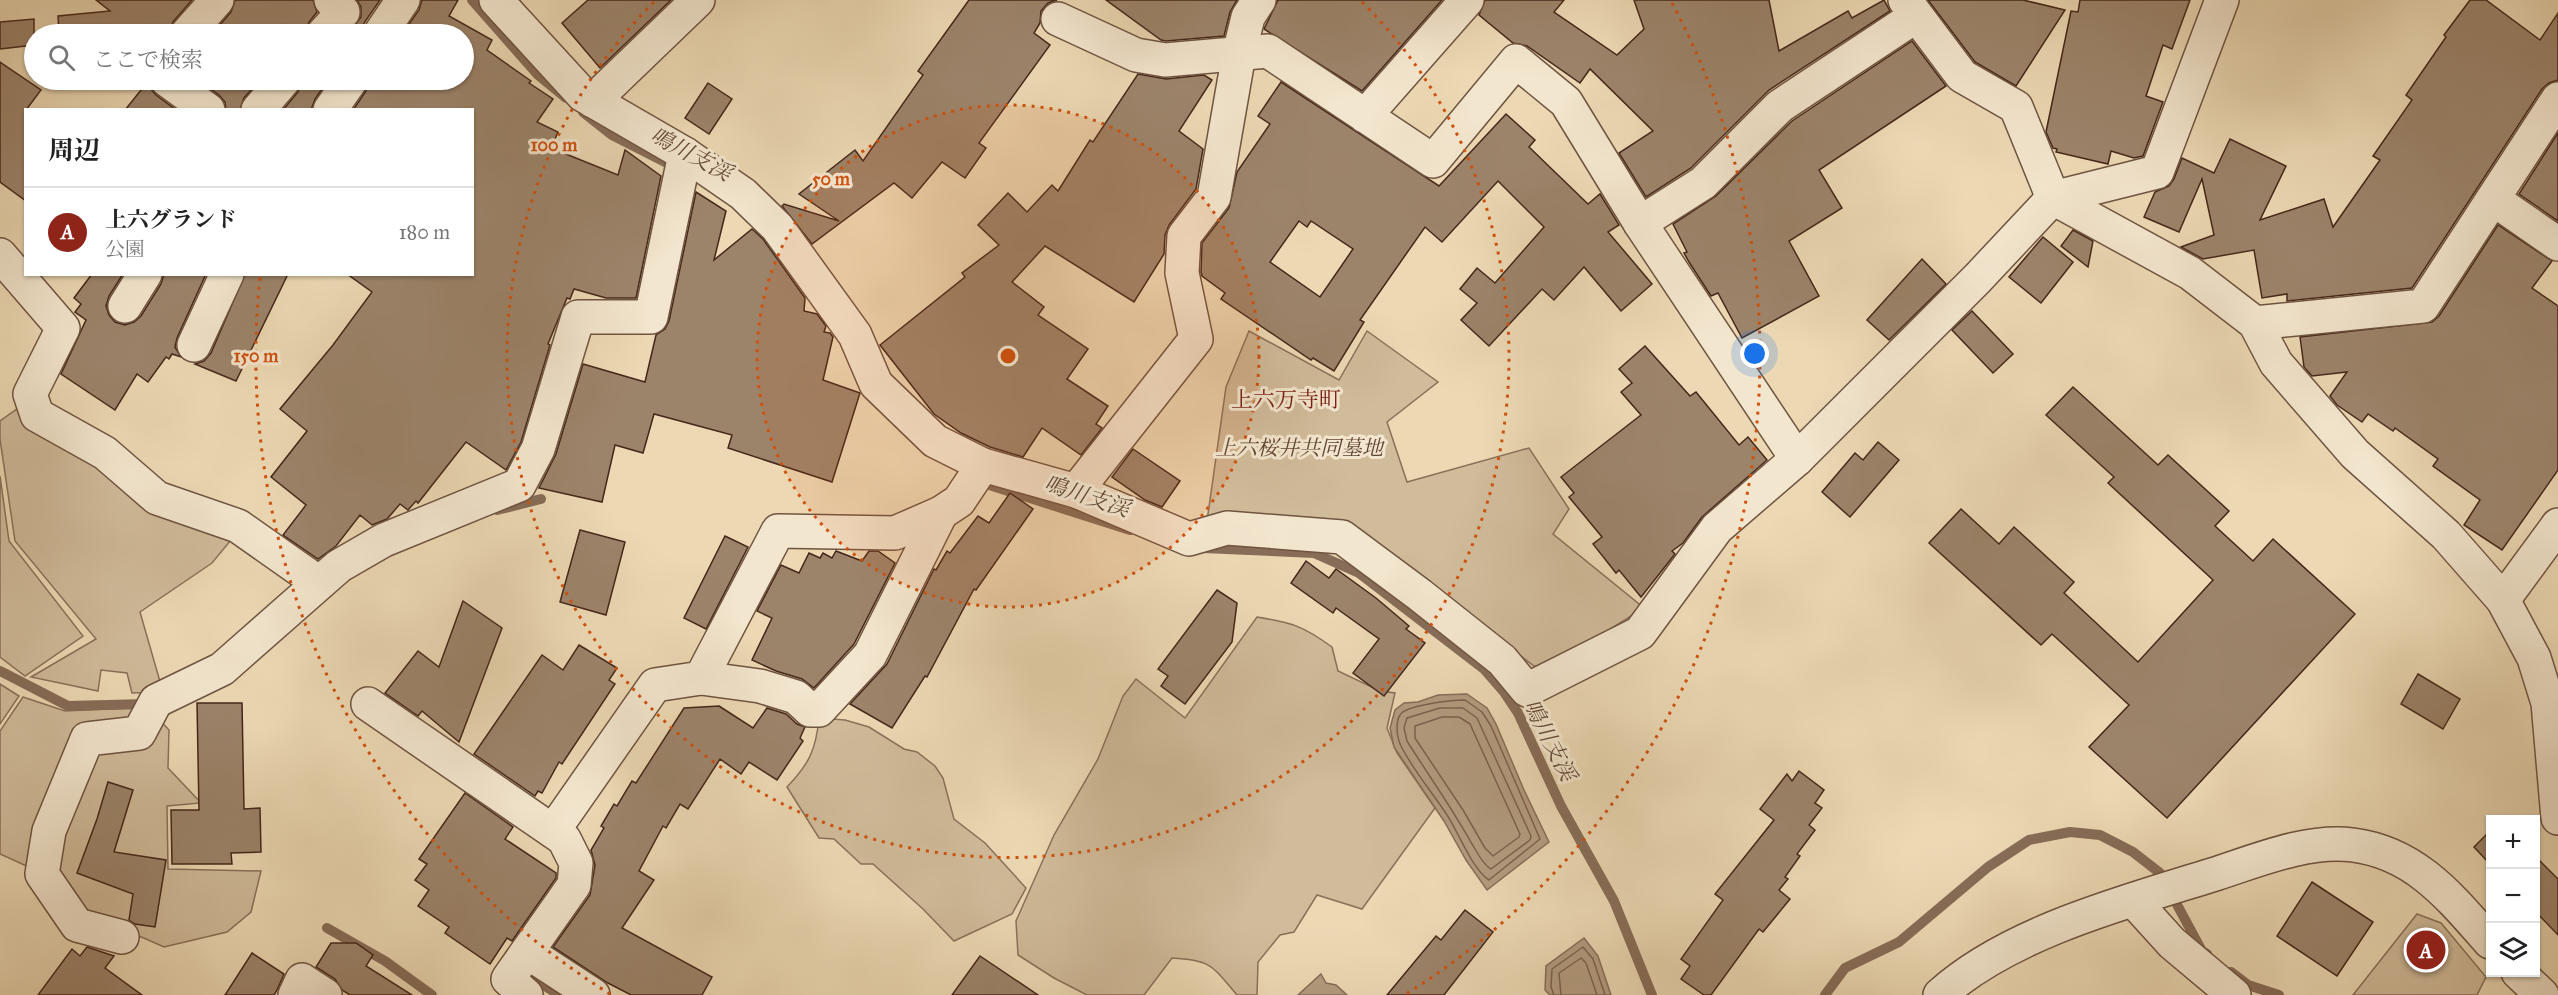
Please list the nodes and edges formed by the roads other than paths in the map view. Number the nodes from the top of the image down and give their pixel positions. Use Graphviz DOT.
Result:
graph roads {
  1 [pos="217,0"];
  2 [pos="331,0"];
  3 [pos="403,0"];
  4 [pos="496,0"];
  5 [pos="698,0"];
  6 [pos="1259,0"];
  7 [pos="1467,0"];
  8 [pos="2222,0"];
  9 [pos="1911,8"];
  10 [pos="1060,16"];
  11 [pos="196,24"];
  12 [pos="332,24"];
  13 [pos="387,24"];
  14 [pos="1239,54"];
  15 [pos="181,90"];
  16 [pos="275,90"];
  17 [pos="344,90"];
  18 [pos="2558,99"];
  19 [pos="593,101"];
  20 [pos="205,108"];
  21 [pos="260,108"];
  22 [pos="331,108"];
  23 [pos="1365,116"];
  24 [pos="685,156"];
  25 [pos="2054,198"];
  26 [pos="2493,199"];
  27 [pos="1640,223"];
  28 [pos="2558,244"];
  29 [pos="0,255"];
  30 [pos="144,276"];
  31 [pos="226,276"];
  32 [pos="125,306"];
  33 [pos="2255,323"];
  34 [pos="194,345"];
  35 [pos="964,456"];
  36 [pos="1797,459"];
  37 [pos="1076,491"];
  38 [pos="952,504"];
  39 [pos="2558,525"];
  40 [pos="319,584"];
  41 [pos="2503,600"];
  42 [pos="2546,651"];
  43 [pos="701,678"];
  44 [pos="368,704"];
  45 [pos="2558,818"];
  46 [pos="553,831"];
  47 [pos="2133,900"];
  48 [pos="122,937"];
  49 [pos="2486,938"];
  50 [pos="528,952"];
  51 [pos="2523,977"];
  52 [pos="295,995"];
  53 [pos="325,995"];
  54 [pos="526,995"];
  55 [pos="592,995"];
  56 [pos="1940,995"];
  57 [pos="2234,995"];
  58 [pos="2542,995"];
  1 -- 11 [label="street"];
  2 -- 12 [label="street"];
  3 -- 13 [label="street"];
  4 -- 19 [label="street"];
  5 -- 19 [label="street"];
  6 -- 14 [label="street"];
  7 -- 23 [label="street"];
  8 -- 25 [label="street"];
  9 -- 25 [label="street"];
  9 -- 27 [label="street"];
  10 -- 14 [label="street"];
  14 -- 23 [label="street"];
  14 -- 37 [label="street"];
  15 -- 20 [label="street"];
  16 -- 21 [label="street"];
  17 -- 22 [label="street"];
  18 -- 26 [label="street"];
  19 -- 24 [label="street"];
  23 -- 27 [label="street"];
  24 -- 35 [label="street"];
  24 -- 40 [label="street"];
  25 -- 33 [label="street"];
  25 -- 36 [label="street"];
  26 -- 28 [label="street"];
  26 -- 33 [label="street"];
  27 -- 36 [label="street"];
  29 -- 40 [label="street"];
  30 -- 32 [label="street"];
  31 -- 34 [label="street"];
  33 -- 41 [label="street"];
  35 -- 37 [label="street"];
  35 -- 38 [label="street"];
  36 -- 37 [label="street"];
  38 -- 43 [label="street"];
  38 -- 43 [label="street"];
  39 -- 41 [label="street"];
  40 -- 48 [label="street"];
  41 -- 42 [label="street"];
  42 -- 45 [label="street"];
  43 -- 46 [label="street"];
  44 -- 46 [label="street"];
  46 -- 50 [label="street"];
  47 -- 49 [label="street"];
  47 -- 56 [label="street"];
  47 -- 57 [label="street"];
  50 -- 54 [label="street"];
  50 -- 55 [label="street"];
  51 -- 58 [label="street"];
  52 -- 53 [label="street"];
}
